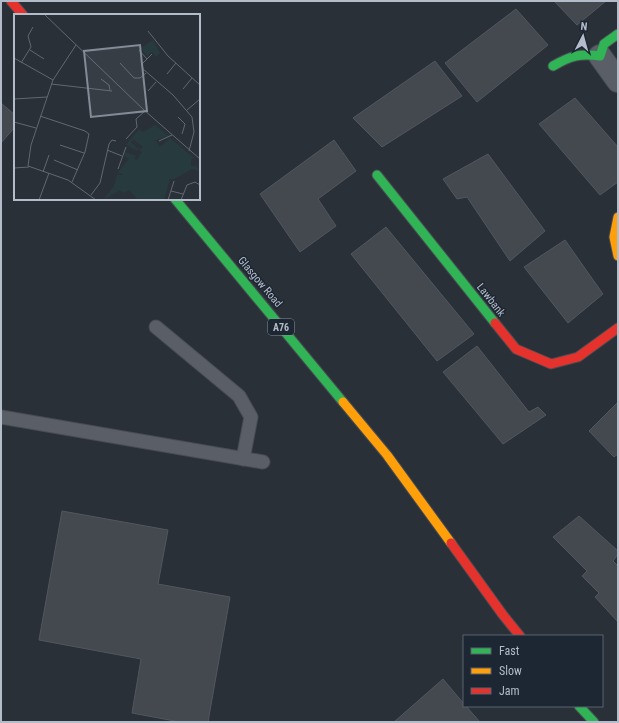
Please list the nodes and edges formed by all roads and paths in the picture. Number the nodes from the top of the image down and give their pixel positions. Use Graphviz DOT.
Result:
graph roads {
  1 [pos="11,1"];
  2 [pos="22,14"];
  3 [pos="618,34"];
  4 [pos="600,56"];
  5 [pos="553,66"];
  6 [pos="618,81"];
  7 [pos="377,175"];
  8 [pos="176,200"];
  9 [pos="618,217"];
  10 [pos="618,256"];
  11 [pos="156,327"];
  12 [pos="618,328"];
  13 [pos="1,417"];
  14 [pos="243,459"];
  15 [pos="262,462"];
  16 [pos="519,635"];
  17 [pos="580,707"];
  18 [pos="591,721"];
  1 -- 2 [label="main road"];
  3 -- 4 [label="main road"];
  4 -- 5 [label="main road"];
  4 -- 6 [label="street"];
  7 -- 12 [label="main road, Lawbank"];
  8 -- 16 [label="main road, Glasgow Road / A76"];
  9 -- 10 [label="main road"];
  11 -- 14 [label="lane"];
  13 -- 14 [label="lane"];
  14 -- 15 [label="lane"];
  17 -- 18 [label="main road"];
}
